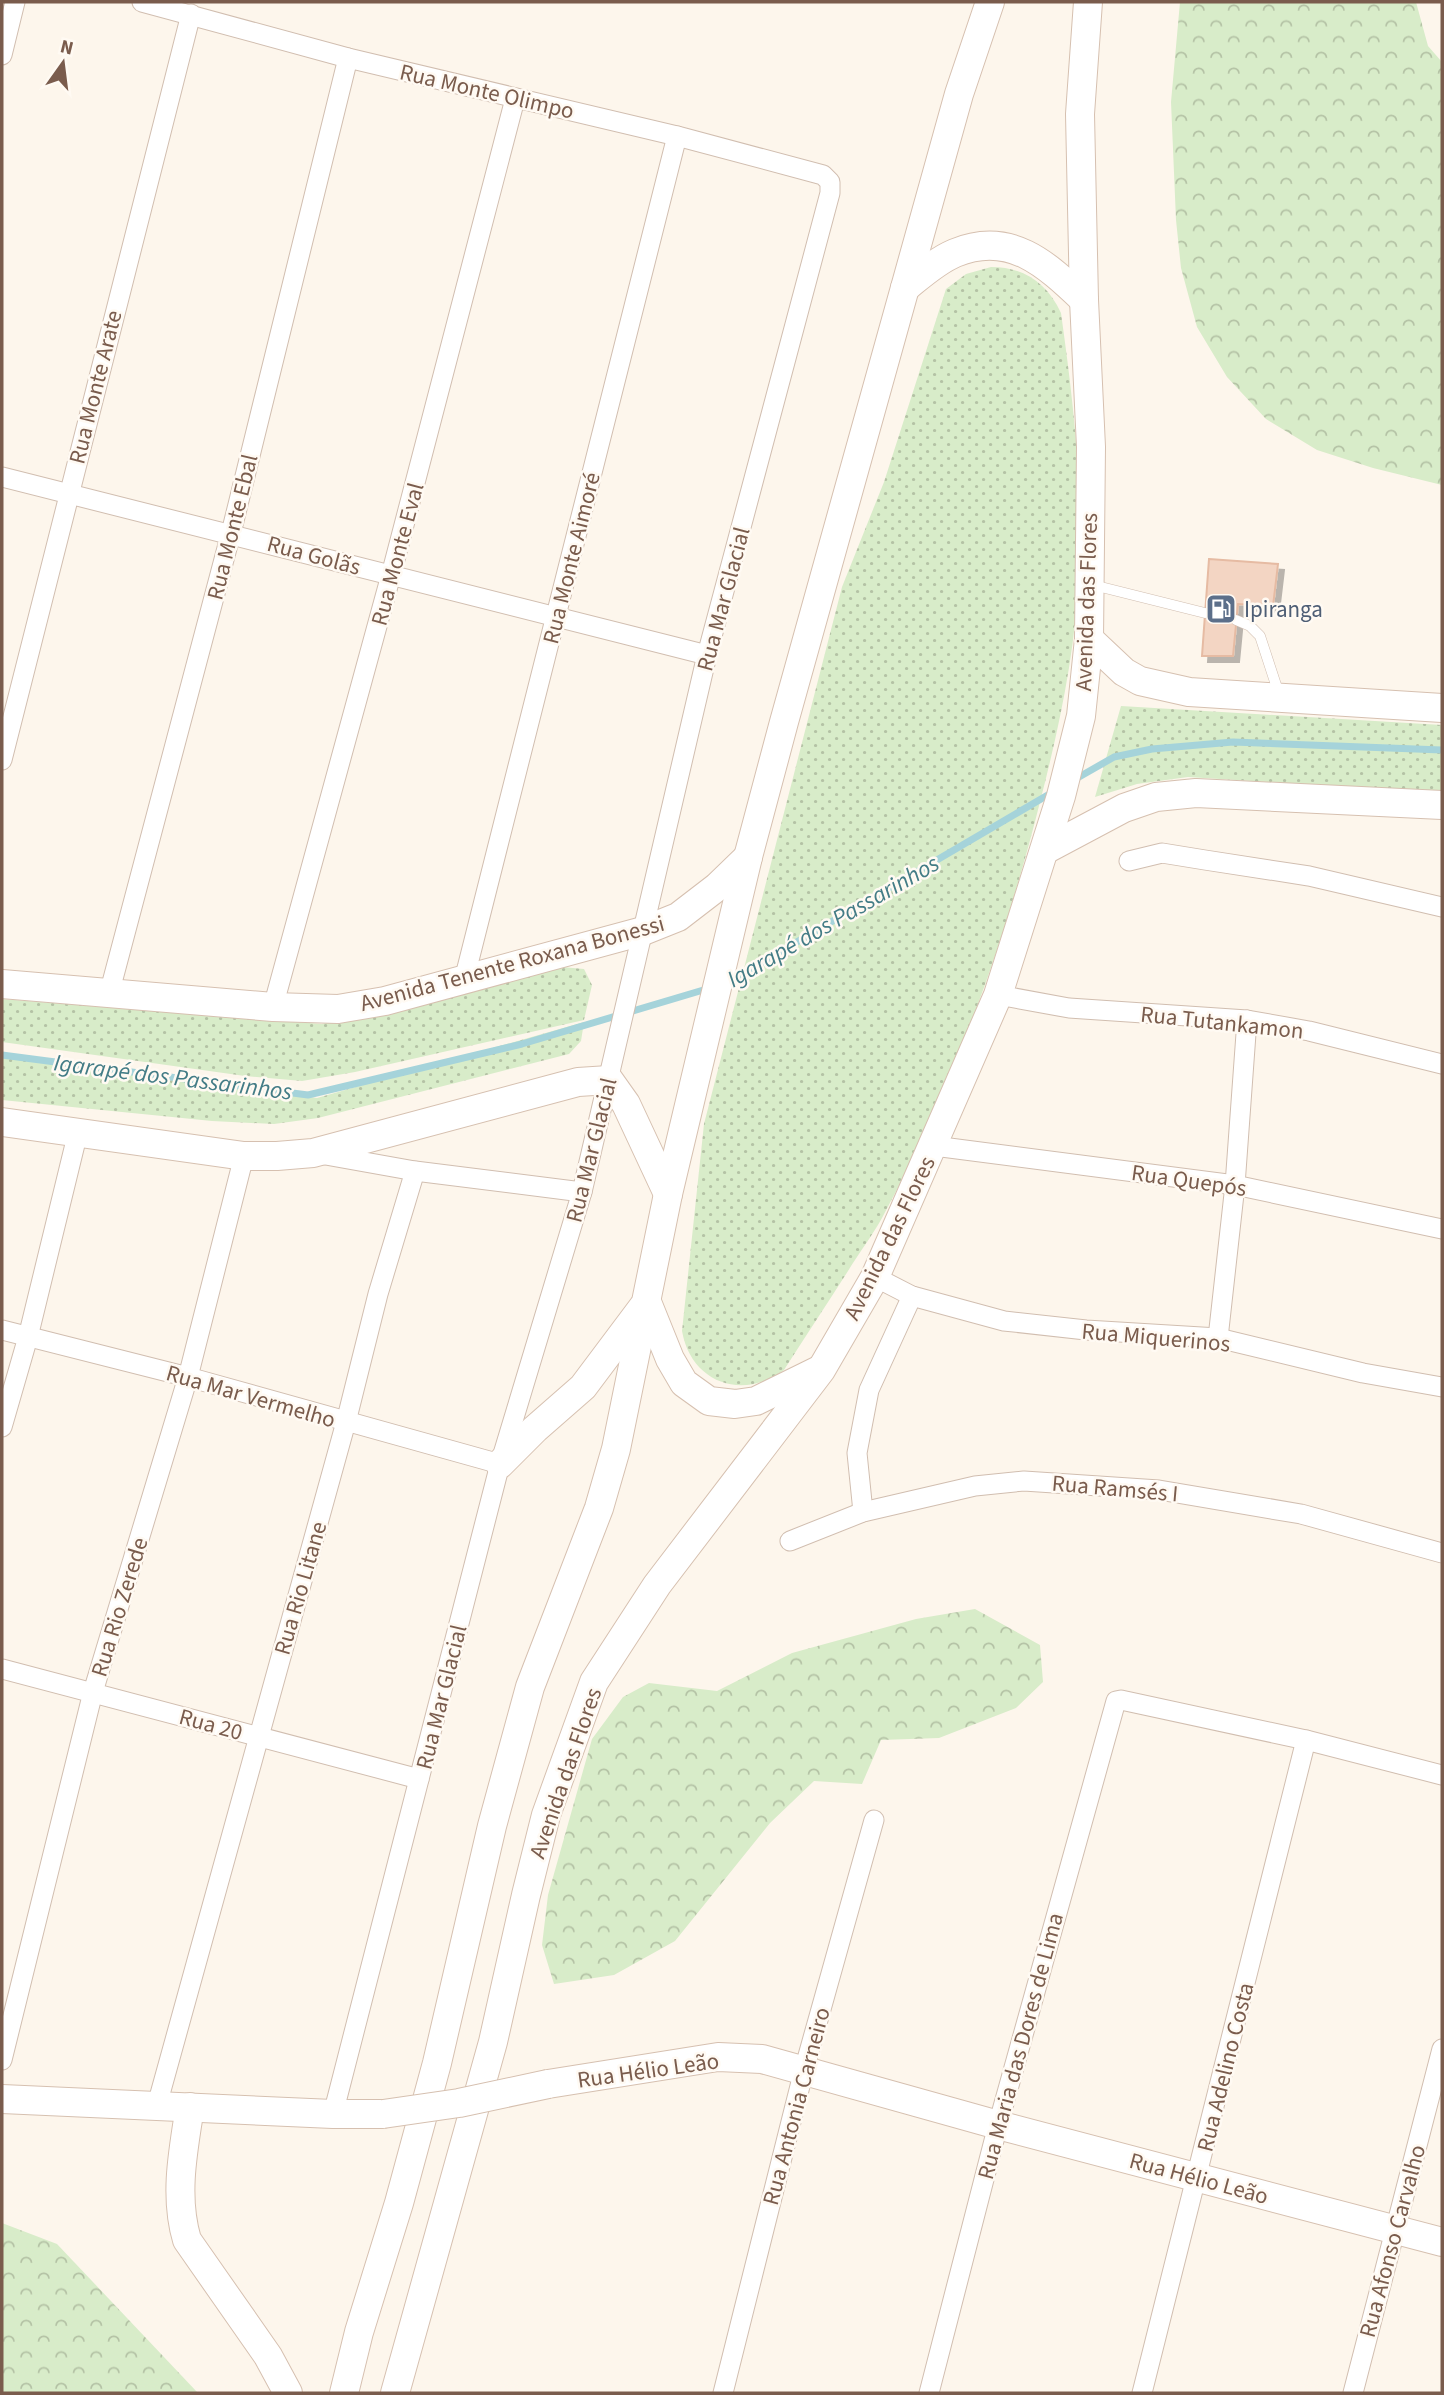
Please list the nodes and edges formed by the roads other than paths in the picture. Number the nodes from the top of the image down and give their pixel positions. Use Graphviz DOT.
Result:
graph roads {
  1 [pos="15,2"];
  2 [pos="142,2"];
  3 [pos="990,2"];
  4 [pos="1088,2"];
  5 [pos="191,14"];
  6 [pos="2,55"];
  7 [pos="348,58"];
  8 [pos="515,99"];
  9 [pos="677,136"];
  10 [pos="830,182"];
  11 [pos="905,288"];
  12 [pos="1084,300"];
  13 [pos="2,477"];
  14 [pos="68,493"];
  15 [pos="231,533"];
  16 [pos="391,575"];
  17 [pos="1090,584"];
  18 [pos="1205,612"];
  19 [pos="556,615"];
  20 [pos="1237,620"];
  21 [pos="1089,639"];
  22 [pos="708,654"];
  23 [pos="1280,698"];
  24 [pos="1442,708"];
  25 [pos="2,760"];
  26 [pos="1442,805"];
  27 [pos="1045,850"];
  28 [pos="748,857"];
  29 [pos="1129,861"];
  30 [pos="1442,906"];
  31 [pos="643,931"];
  32 [pos="464,980"];
  33 [pos="2,984"];
  34 [pos="109,994"];
  35 [pos="999,995"];
  36 [pos="272,1007"];
  37 [pos="1247,1020"];
  38 [pos="1442,1064"];
  39 [pos="609,1080"];
  40 [pos="2,1122"];
  41 [pos="78,1132"];
  42 [pos="934,1146"];
  43 [pos="313,1153"];
  44 [pos="244,1156"];
  45 [pos="415,1171"];
  46 [pos="1235,1185"];
  47 [pos="582,1192"];
  48 [pos="668,1194"];
  49 [pos="1442,1229"];
  50 [pos="874,1276"];
  51 [pos="912,1296"];
  52 [pos="647,1302"];
  53 [pos="2,1330"];
  54 [pos="27,1338"];
  55 [pos="1218,1338"];
  56 [pos="821,1370"];
  57 [pos="188,1377"];
  58 [pos="1442,1387"];
  59 [pos="346,1422"];
  60 [pos="2,1427"];
  61 [pos="500,1464"];
  62 [pos="863,1512"];
  63 [pos="790,1541"];
  64 [pos="1442,1553"];
  65 [pos="2,1669"];
  66 [pos="93,1692"];
  67 [pos="258,1736"];
  68 [pos="1306,1740"];
  69 [pos="1442,1775"];
  70 [pos="419,1779"];
  71 [pos="874,1820"];
  72 [pos="1442,2049"];
  73 [pos="2,2060"];
  74 [pos="804,2070"];
  75 [pos="2,2099"];
  76 [pos="157,2105"];
  77 [pos="191,2107"];
  78 [pos="333,2114"];
  79 [pos="998,2125"];
  80 [pos="1197,2178"];
  81 [pos="1396,2230"];
  82 [pos="1442,2242"];
  83 [pos="288,2393"];
  84 [pos="344,2393"];
  85 [pos="396,2393"];
  86 [pos="723,2393"];
  87 [pos="929,2393"];
  88 [pos="1142,2393"];
  89 [pos="1353,2393"];
  1 -- 6 [label="street"];
  2 -- 5 [label="street, Rua Monte Olimpo"];
  3 -- 11 [label="main road"];
  4 -- 12 [label="main road, Avenida das Flores"];
  5 -- 7 [label="street, Rua Monte Olimpo"];
  5 -- 14 [label="street, Rua Monte Arate"];
  7 -- 8 [label="street, Rua Monte Olimpo"];
  7 -- 15 [label="street, Rua Monte Ebal"];
  8 -- 9 [label="street, Rua Monte Olimpo"];
  8 -- 16 [label="street, Rua Monte Eval"];
  9 -- 10 [label="street, Rua Monte Olimpo"];
  9 -- 19 [label="street, Rua Monte Aimoré"];
  10 -- 22 [label="street, Rua Mar Glacial"];
  11 -- 12 [label="main road"];
  11 -- 28 [label="main road"];
  12 -- 17 [label="main road, Avenida das Flores"];
  13 -- 14 [label="street, Rua Golãs"];
  14 -- 15 [label="street, Rua Golãs"];
  14 -- 25 [label="street, Rua Monte Arate"];
  15 -- 16 [label="street, Rua Golãs"];
  15 -- 34 [label="street, Rua Monte Ebal"];
  16 -- 19 [label="street, Rua Golãs"];
  16 -- 36 [label="street, Rua Monte Eval"];
  17 -- 18 [label="lane"];
  17 -- 21 [label="main road, Avenida das Flores"];
  19 -- 22 [label="street, Rua Golãs"];
  19 -- 32 [label="street, Rua Monte Aimoré"];
  20 -- 23 [label="lane"];
  21 -- 23 [label="main road"];
  21 -- 27 [label="main road, Avenida das Flores"];
  22 -- 31 [label="street, Rua Mar Glacial"];
  23 -- 24 [label="main road"];
  26 -- 27 [label="main road"];
  27 -- 35 [label="main road, Avenida das Flores"];
  28 -- 31 [label="main road, Avenida Tenente Roxana Bonessi"];
  28 -- 48 [label="main road"];
  29 -- 30 [label="street"];
  31 -- 32 [label="main road, Avenida Tenente Roxana Bonessi"];
  31 -- 39 [label="street, Rua Mar Glacial"];
  32 -- 36 [label="main road, Avenida Tenente Roxana Bonessi"];
  33 -- 34 [label="main road, Avenida Tenente Roxana Bonessi"];
  34 -- 36 [label="main road, Avenida Tenente Roxana Bonessi"];
  35 -- 37 [label="street, Rua Tutankamon"];
  35 -- 42 [label="main road, Avenida das Flores"];
  37 -- 38 [label="street, Rua Tutankamon"];
  37 -- 46 [label="street"];
  39 -- 43 [label="main road"];
  39 -- 47 [label="street, Rua Mar Glacial"];
  39 -- 48 [label="main road"];
  40 -- 41 [label="main road"];
  41 -- 44 [label="main road"];
  41 -- 54 [label="street"];
  42 -- 46 [label="street, Rua Quepós"];
  42 -- 50 [label="main road, Avenida das Flores"];
  43 -- 44 [label="main road"];
  43 -- 45 [label="street"];
  44 -- 57 [label="street, Rua Rio Zerede"];
  45 -- 47 [label="street"];
  45 -- 59 [label="street, Rua Rio Litane"];
  46 -- 49 [label="street, Rua Quepós"];
  46 -- 55 [label="street"];
  47 -- 61 [label="street, Rua Mar Glacial"];
  48 -- 52 [label="main road"];
  50 -- 51 [label="street, Rua Miquerinos"];
  50 -- 56 [label="main road, Avenida das Flores"];
  51 -- 55 [label="street, Rua Miquerinos"];
  51 -- 62 [label="street"];
  52 -- 56 [label="main road"];
  52 -- 61 [label="main road"];
  52 -- 84 [label="main road"];
  53 -- 54 [label="street, Rua Mar Vermelho"];
  54 -- 57 [label="street, Rua Mar Vermelho"];
  54 -- 60 [label="street"];
  55 -- 58 [label="street, Rua Miquerinos"];
  56 -- 85 [label="main road, Avenida das Flores"];
  57 -- 59 [label="street, Rua Mar Vermelho"];
  57 -- 66 [label="street, Rua Rio Zerede"];
  59 -- 61 [label="street, Rua Mar Vermelho"];
  59 -- 67 [label="street, Rua Rio Litane"];
  61 -- 70 [label="street, Rua Mar Glacial"];
  62 -- 63 [label="street, Rua Ramsés I"];
  62 -- 64 [label="street, Rua Ramsés I"];
  65 -- 66 [label="street, Rua 20"];
  66 -- 67 [label="street, Rua 20"];
  66 -- 73 [label="street, Rua Rio Zerede"];
  67 -- 70 [label="street, Rua 20"];
  67 -- 76 [label="street, Rua Rio Litane"];
  68 -- 69 [label="street"];
  68 -- 79 [label="street, Rua Maria das Dores de Lima"];
  68 -- 80 [label="street, Rua Adelino Costa"];
  70 -- 78 [label="street, Rua Mar Glacial"];
  71 -- 74 [label="street, Rua Antonia Carneiro"];
  72 -- 81 [label="street, Rua Afonso Carvalho"];
  74 -- 78 [label="main road, Rua Hélio Leão, bridge"];
  74 -- 79 [label="main road, Rua Hélio Leão"];
  74 -- 86 [label="street, Rua Antonia Carneiro"];
  75 -- 76 [label="main road, Rua Hélio Leão"];
  76 -- 77 [label="main road, Rua Hélio Leão"];
  77 -- 78 [label="main road, Rua Hélio Leão"];
  77 -- 83 [label="main road"];
  79 -- 80 [label="main road, Rua Hélio Leão"];
  79 -- 87 [label="street, Rua Maria das Dores de Lima"];
  80 -- 81 [label="main road, Rua Hélio Leão"];
  80 -- 88 [label="street, Rua Adelino Costa"];
  81 -- 82 [label="main road, Rua Hélio Leão"];
  81 -- 89 [label="street, Rua Afonso Carvalho"];
}
